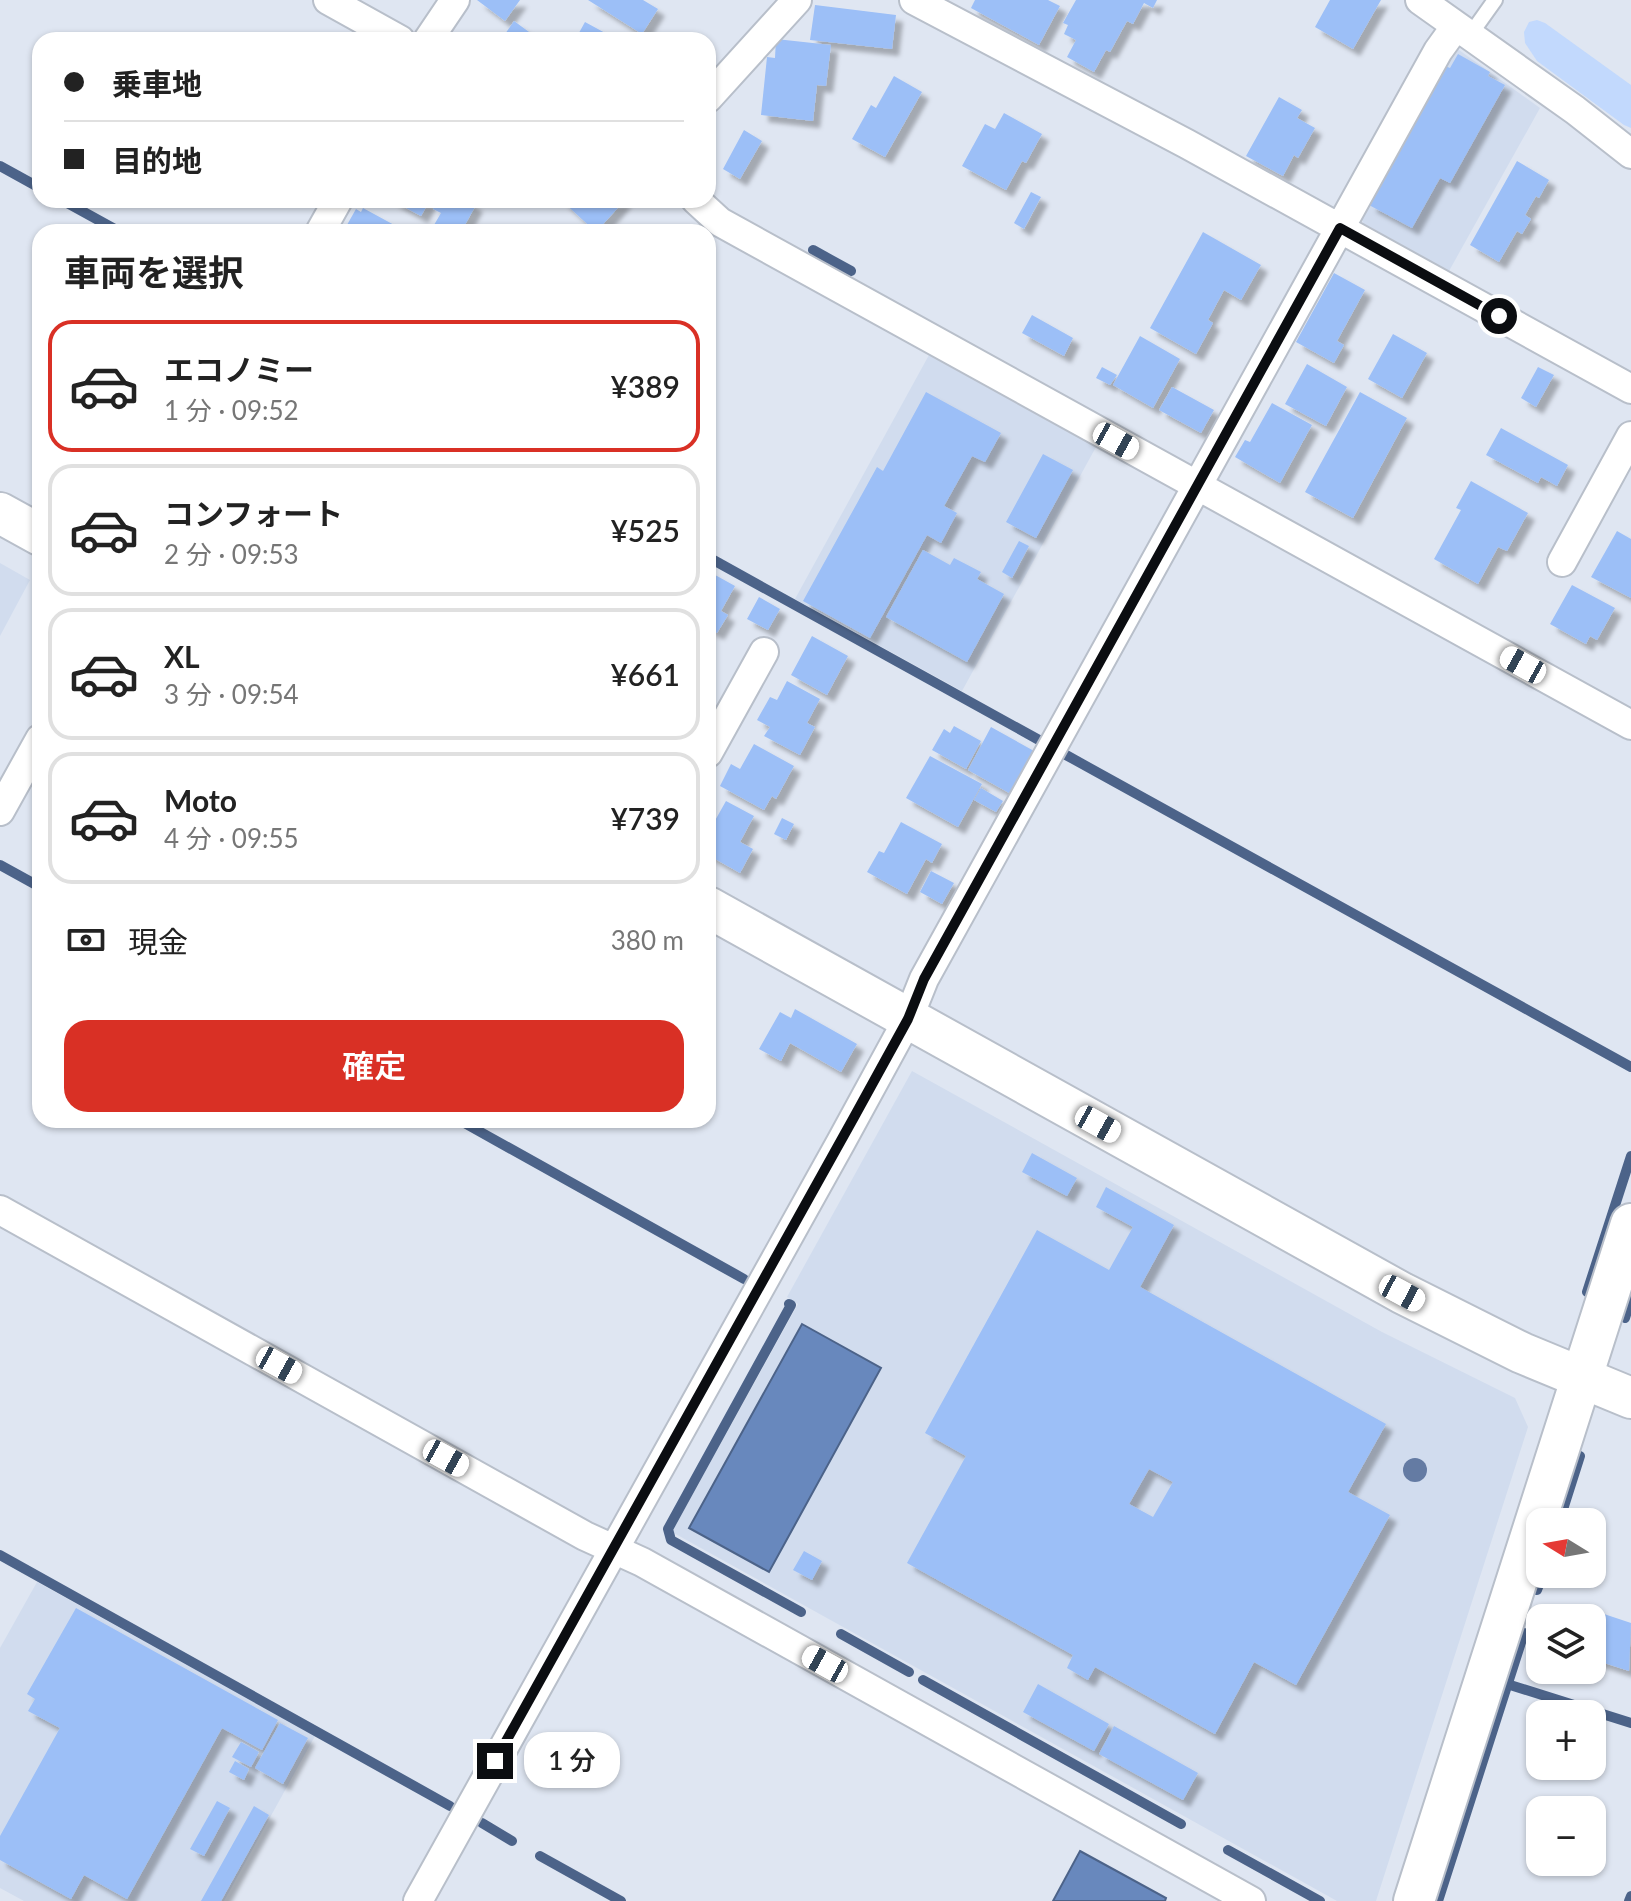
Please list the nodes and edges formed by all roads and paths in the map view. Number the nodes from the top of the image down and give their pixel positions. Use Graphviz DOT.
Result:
graph roads {
  1 [pos="328,0"];
  2 [pos="455,0"];
  3 [pos="797,0"];
  4 [pos="914,0"];
  5 [pos="1420,0"];
  6 [pos="1495,0"];
  7 [pos="952,9"];
  8 [pos="1463,30"];
  9 [pos="386,32"];
  10 [pos="434,32"];
  11 [pos="716,89"];
  12 [pos="1631,154"];
  13 [pos="705,208"];
  14 [pos="1340,228"];
  15 [pos="1631,389"];
  16 [pos="1631,436"];
  17 [pos="1197,486"];
  18 [pos="0,513"];
  19 [pos="32,531"];
  20 [pos="1562,562"];
  21 [pos="764,652"];
  22 [pos="1631,725"];
  23 [pos="716,739"];
  24 [pos="32,753"];
  25 [pos="0,811"];
  26 [pos="716,911"];
  27 [pos="908,1019"];
  28 [pos="0,1210"];
  29 [pos="1631,1224"];
  30 [pos="1581,1378"];
  31 [pos="1631,1398"];
  32 [pos="613,1549"];
  33 [pos="418,1901"];
  34 [pos="1251,1901"];
  35 [pos="1414,1901"];
  1 -- 9 [label="street"];
  2 -- 10 [label="street"];
  3 -- 11 [label="street"];
  4 -- 7 [label="street"];
  5 -- 8 [label="street"];
  6 -- 8 [label="lane"];
  7 -- 14 [label="street"];
  8 -- 12 [label="street"];
  8 -- 14 [label="street"];
  13 -- 17 [label="street"];
  14 -- 15 [label="street"];
  14 -- 17 [label="street"];
  16 -- 20 [label="street"];
  17 -- 22 [label="street"];
  17 -- 27 [label="street"];
  18 -- 19 [label="street"];
  21 -- 23 [label="street"];
  24 -- 25 [label="street"];
  26 -- 27 [label="street"];
  27 -- 30 [label="street"];
  27 -- 32 [label="street"];
  28 -- 32 [label="street"];
  29 -- 30 [label="street"];
  30 -- 31 [label="street"];
  30 -- 35 [label="street"];
  32 -- 33 [label="street"];
  32 -- 34 [label="street"];
}
